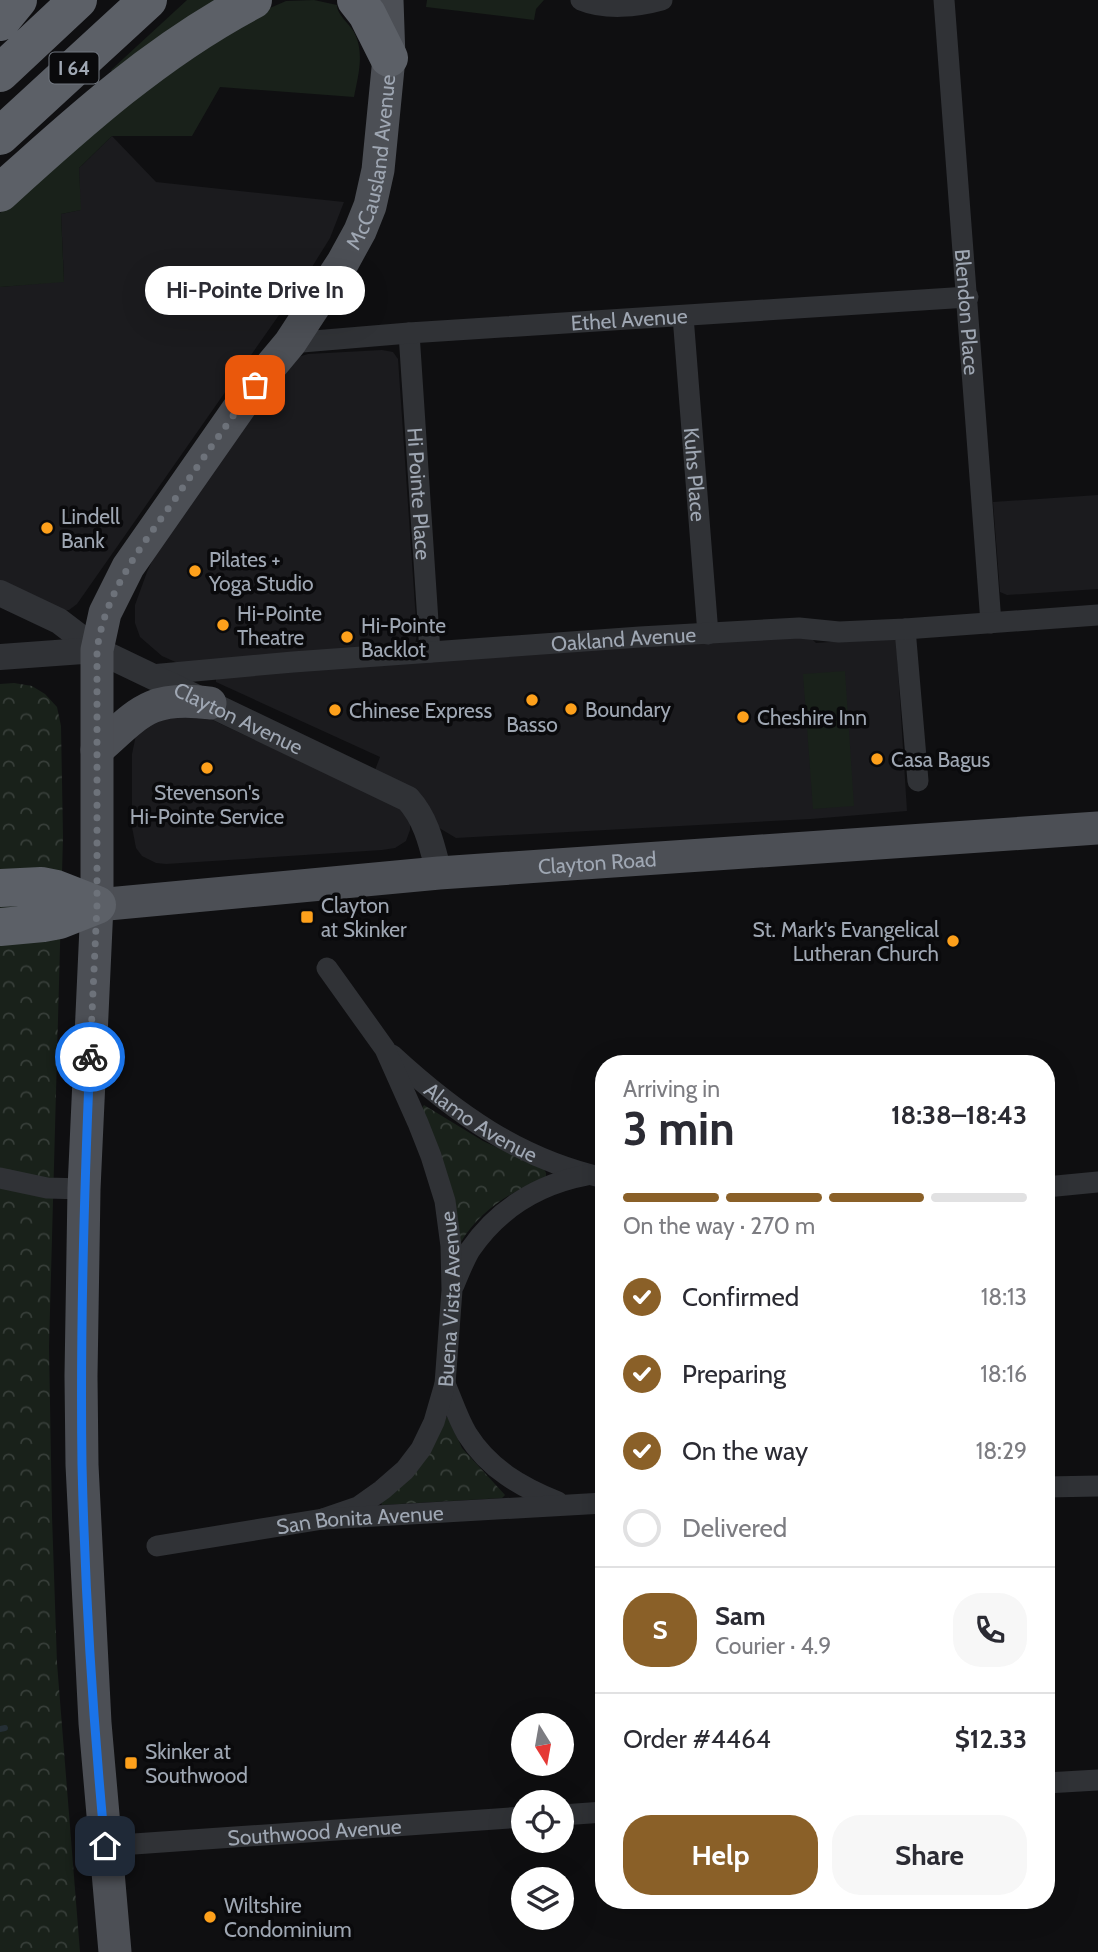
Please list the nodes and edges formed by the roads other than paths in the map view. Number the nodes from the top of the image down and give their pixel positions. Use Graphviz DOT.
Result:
graph roads {
  1 [pos="18,0"];
  2 [pos="78,0"];
  3 [pos="148,0"];
  4 [pos="253,0"];
  5 [pos="356,0"];
  6 [pos="387,0"];
  7 [pos="405,0"];
  8 [pos="581,0"];
  9 [pos="662,0"];
  10 [pos="944,0"];
  11 [pos="0,22"];
  12 [pos="389,58"];
  13 [pos="0,73"];
  14 [pos="0,136"];
  15 [pos="0,193"];
  16 [pos="968,297"];
  17 [pos="683,316"];
  18 [pos="409,333"];
  19 [pos="290,343"];
  20 [pos="0,593"];
  21 [pos="1098,615"];
  22 [pos="991,623"];
  23 [pos="905,629"];
  24 [pos="708,634"];
  25 [pos="97,650"];
  26 [pos="430,652"];
  27 [pos="0,657"];
  28 [pos="150,675"];
  29 [pos="210,704"];
  30 [pos="97,750"];
  31 [pos="918,781"];
  32 [pos="1098,828"];
  33 [pos="439,873"];
  34 [pos="0,888"];
  35 [pos="97,905"];
  36 [pos="0,927"];
  37 [pos="327,968"];
  38 [pos="385,1049"];
  39 [pos="595,1176"];
  40 [pos="595,1176"];
  41 [pos="0,1178"];
  42 [pos="1098,1182"];
  43 [pos="1055,1186"];
  44 [pos="84,1189"];
  45 [pos="452,1290"];
  46 [pos="445,1384"];
  47 [pos="1098,1486"];
  48 [pos="1055,1487"];
  49 [pos="595,1503"];
  50 [pos="563,1504"];
  51 [pos="323,1519"];
  52 [pos="157,1546"];
  53 [pos="1098,1780"];
  54 [pos="1055,1782"];
  55 [pos="595,1813"];
  56 [pos="574,1814"];
  57 [pos="511,1818"];
  58 [pos="105,1846"];
  59 [pos="115,1952"];
  1 -- 11 [label="highway"];
  2 -- 13 [label="highway, I 64"];
  3 -- 14 [label="highway, I 64"];
  4 -- 15 [label="highway"];
  5 -- 12 [label="highway"];
  6 -- 12 [label="main road, McCausland Avenue"];
  7 -- 12 [label="main road, McCausland Avenue"];
  8 -- 9 [label="street"];
  10 -- 16 [label="street, Blendon Place"];
  12 -- 19 [label="main road, McCausland Avenue"];
  16 -- 17 [label="street, Ethel Avenue"];
  16 -- 22 [label="street, Blendon Place"];
  17 -- 18 [label="street, Ethel Avenue"];
  17 -- 24 [label="street, Kuhs Place"];
  18 -- 19 [label="street, Ethel Avenue"];
  18 -- 26 [label="street, Hi Pointe Place"];
  19 -- 25 [label="main road, McCausland Avenue"];
  20 -- 25 [label="street, Clayton Avenue"];
  21 -- 22 [label="street, Oakland Avenue"];
  22 -- 23 [label="street, Oakland Avenue"];
  23 -- 24 [label="street, Oakland Avenue"];
  23 -- 31 [label="street"];
  24 -- 26 [label="street, Oakland Avenue"];
  25 -- 27 [label="street"];
  25 -- 28 [label="street, Clayton Avenue"];
  25 -- 30 [label="main road, McCausland Avenue"];
  26 -- 28 [label="street, Oakland Avenue"];
  28 -- 29 [label="street, Clayton Avenue"];
  29 -- 30 [label="main road"];
  29 -- 33 [label="street, Clayton Avenue"];
  30 -- 35 [label="main road, McCausland Avenue"];
  32 -- 33 [label="main road, Clayton Road"];
  33 -- 35 [label="main road, Clayton Road"];
  34 -- 35 [label="highway"];
  35 -- 36 [label="highway"];
  35 -- 44 [label="main road, McCausland Avenue"];
  37 -- 38 [label="street, Buena Vista Avenue"];
  38 -- 39 [label="street, Alamo Avenue"];
  38 -- 45 [label="street, Buena Vista Avenue"];
  40 -- 45 [label="street, Alamo Avenue"];
  41 -- 44 [label="street"];
  42 -- 43 [label="street"];
  44 -- 58 [label="main road, McCausland Avenue"];
  45 -- 46 [label="street, Buena Vista Avenue"];
  46 -- 50 [label="street, San Bonita Avenue"];
  46 -- 51 [label="street, Buena Vista Avenue"];
  47 -- 48 [label="street"];
  49 -- 50 [label="street, San Bonita Avenue"];
  50 -- 51 [label="street, San Bonita Avenue"];
  51 -- 52 [label="street, San Bonita Avenue"];
  53 -- 54 [label="street"];
  55 -- 56 [label="street"];
  57 -- 58 [label="street, Southwood Avenue"];
  58 -- 59 [label="main road, McCausland Avenue"];
}
